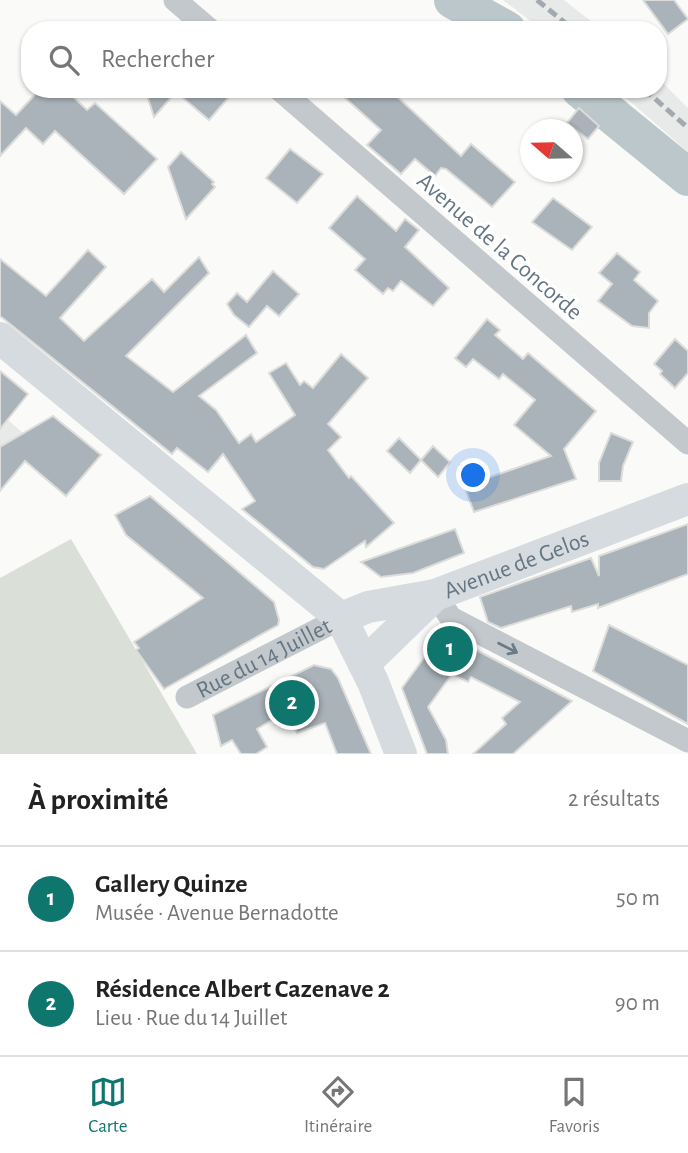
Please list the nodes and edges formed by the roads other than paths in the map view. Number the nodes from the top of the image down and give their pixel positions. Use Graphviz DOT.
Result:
graph roads {
  1 [pos="175,0"];
  2 [pos="200,21"];
  3 [pos="289,98"];
  4 [pos="0,338"];
  5 [pos="688,443"];
  6 [pos="688,499"];
  7 [pos="435,595"];
  8 [pos="341,618"];
  9 [pos="364,664"];
  10 [pos="187,697"];
  11 [pos="688,741"];
  12 [pos="401,754"];
  1 -- 2 [label="street"];
  3 -- 5 [label="street, Avenue de la Concorde"];
  4 -- 8 [label="main road"];
  6 -- 7 [label="main road, Avenue de Gelos"];
  7 -- 8 [label="main road, Avenue de Gelos"];
  7 -- 9 [label="main road"];
  7 -- 11 [label="street, one-way"];
  8 -- 9 [label="main road"];
  8 -- 10 [label="street, Rue du 14 Juillet"];
  9 -- 12 [label="main road"];
}
